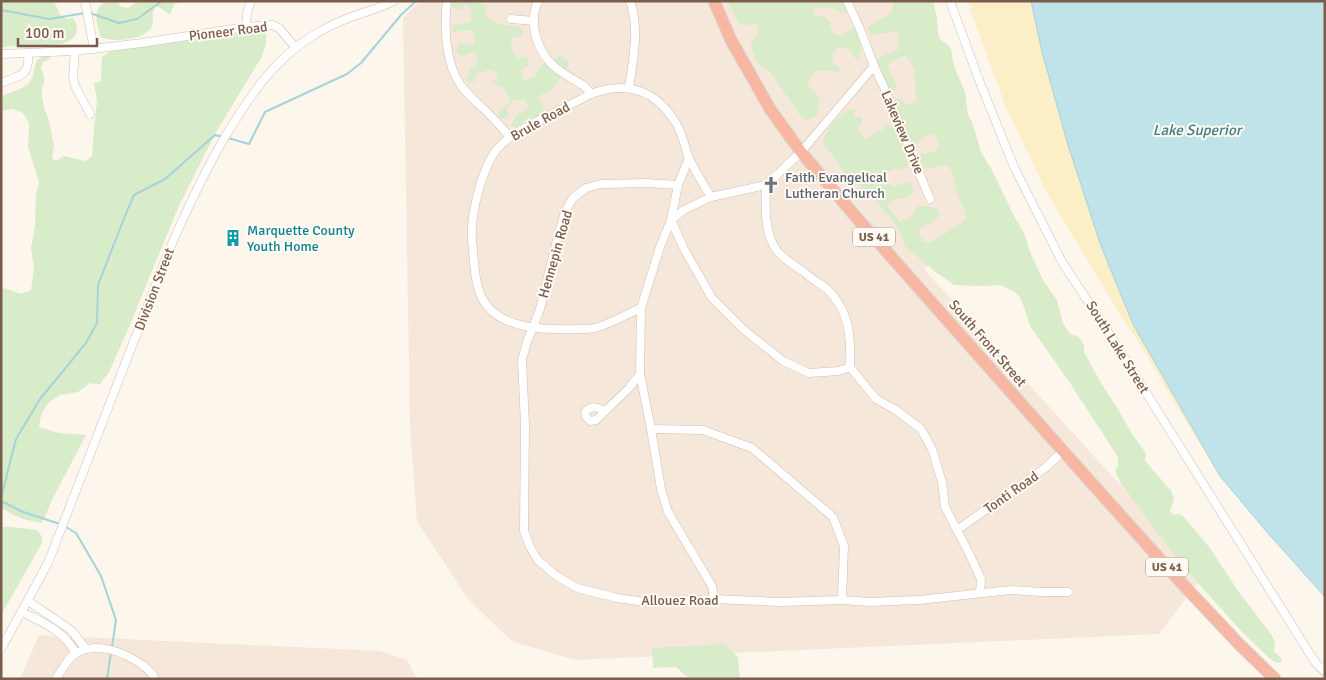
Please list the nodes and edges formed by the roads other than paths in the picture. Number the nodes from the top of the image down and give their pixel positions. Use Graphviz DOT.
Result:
graph roads {
  1 [pos="85,1"];
  2 [pos="251,1"];
  3 [pos="394,1"];
  4 [pos="447,1"];
  5 [pos="538,1"];
  6 [pos="630,1"];
  7 [pos="714,1"];
  8 [pos="847,1"];
  9 [pos="950,1"];
  10 [pos="511,19"];
  11 [pos="534,20"];
  12 [pos="246,26"];
  13 [pos="295,47"];
  14 [pos="94,49"];
  15 [pos="75,51"];
  16 [pos="28,53"];
  17 [pos="1,54"];
  18 [pos="874,66"];
  19 [pos="1,83"];
  20 [pos="629,88"];
  21 [pos="591,94"];
  22 [pos="90,114"];
  23 [pos="510,137"];
  24 [pos="801,152"];
  25 [pos="689,158"];
  26 [pos="766,185"];
  27 [pos="678,186"];
  28 [pos="710,197"];
  29 [pos="930,199"];
  30 [pos="671,220"];
  31 [pos="641,308"];
  32 [pos="533,328"];
  33 [pos="850,367"];
  34 [pos="640,374"];
  35 [pos="605,411"];
  36 [pos="651,429"];
  37 [pos="1063,451"];
  38 [pos="957,530"];
  39 [pos="1068,592"];
  40 [pos="980,593"];
  41 [pos="714,599"];
  42 [pos="842,600"];
  43 [pos="28,602"];
  44 [pos="22,612"];
  45 [pos="1,649"];
  46 [pos="86,649"];
  47 [pos="76,654"];
  48 [pos="1325,672"];
  49 [pos="56,679"];
  50 [pos="155,679"];
  51 [pos="1274,679"];
  1 -- 14 [label="street"];
  2 -- 12 [label="street"];
  3 -- 13 [label="street, Division Street"];
  4 -- 23 [label="street"];
  5 -- 11 [label="street"];
  6 -- 20 [label="street"];
  7 -- 24 [label="highway, South Front Street / US 41"];
  8 -- 18 [label="street, Lakeview Drive"];
  9 -- 48 [label="street, South Lake Street"];
  10 -- 11 [label="street"];
  11 -- 21 [label="street"];
  12 -- 13 [label="street, Pioneer Road"];
  12 -- 14 [label="street, Pioneer Road"];
  13 -- 43 [label="street, Division Street"];
  14 -- 15 [label="street, Pioneer Road"];
  15 -- 16 [label="street, Pioneer Road"];
  15 -- 22 [label="street"];
  16 -- 17 [label="street, Pioneer Road"];
  16 -- 19 [label="street"];
  18 -- 24 [label="street"];
  18 -- 29 [label="street, Lakeview Drive"];
  20 -- 21 [label="street, Brule Road"];
  20 -- 25 [label="street"];
  21 -- 23 [label="street, Brule Road"];
  23 -- 32 [label="street, Brule Road"];
  24 -- 26 [label="street"];
  24 -- 37 [label="highway, South Front Street / US 41"];
  25 -- 27 [label="street"];
  25 -- 28 [label="street"];
  26 -- 28 [label="street"];
  26 -- 33 [label="street"];
  27 -- 30 [label="street"];
  27 -- 32 [label="street, Hennepin Road"];
  28 -- 30 [label="street"];
  30 -- 31 [label="street"];
  30 -- 33 [label="street"];
  31 -- 32 [label="street, Brule Road"];
  31 -- 34 [label="street"];
  32 -- 41 [label="street, Allouez Road"];
  33 -- 38 [label="street"];
  34 -- 35 [label="street"];
  34 -- 36 [label="street"];
  36 -- 41 [label="street"];
  36 -- 42 [label="street"];
  37 -- 38 [label="street, Tonti Road"];
  37 -- 51 [label="highway, South Front Street / US 41"];
  38 -- 40 [label="street"];
  39 -- 40 [label="street, Allouez Road"];
  40 -- 42 [label="street, Allouez Road"];
  41 -- 42 [label="street, Allouez Road"];
  43 -- 44 [label="street, Division Street"];
  43 -- 46 [label="street"];
  44 -- 45 [label="street, Division Street"];
  44 -- 47 [label="street"];
  46 -- 47 [label="street"];
  46 -- 50 [label="street"];
  47 -- 49 [label="street"];
}
